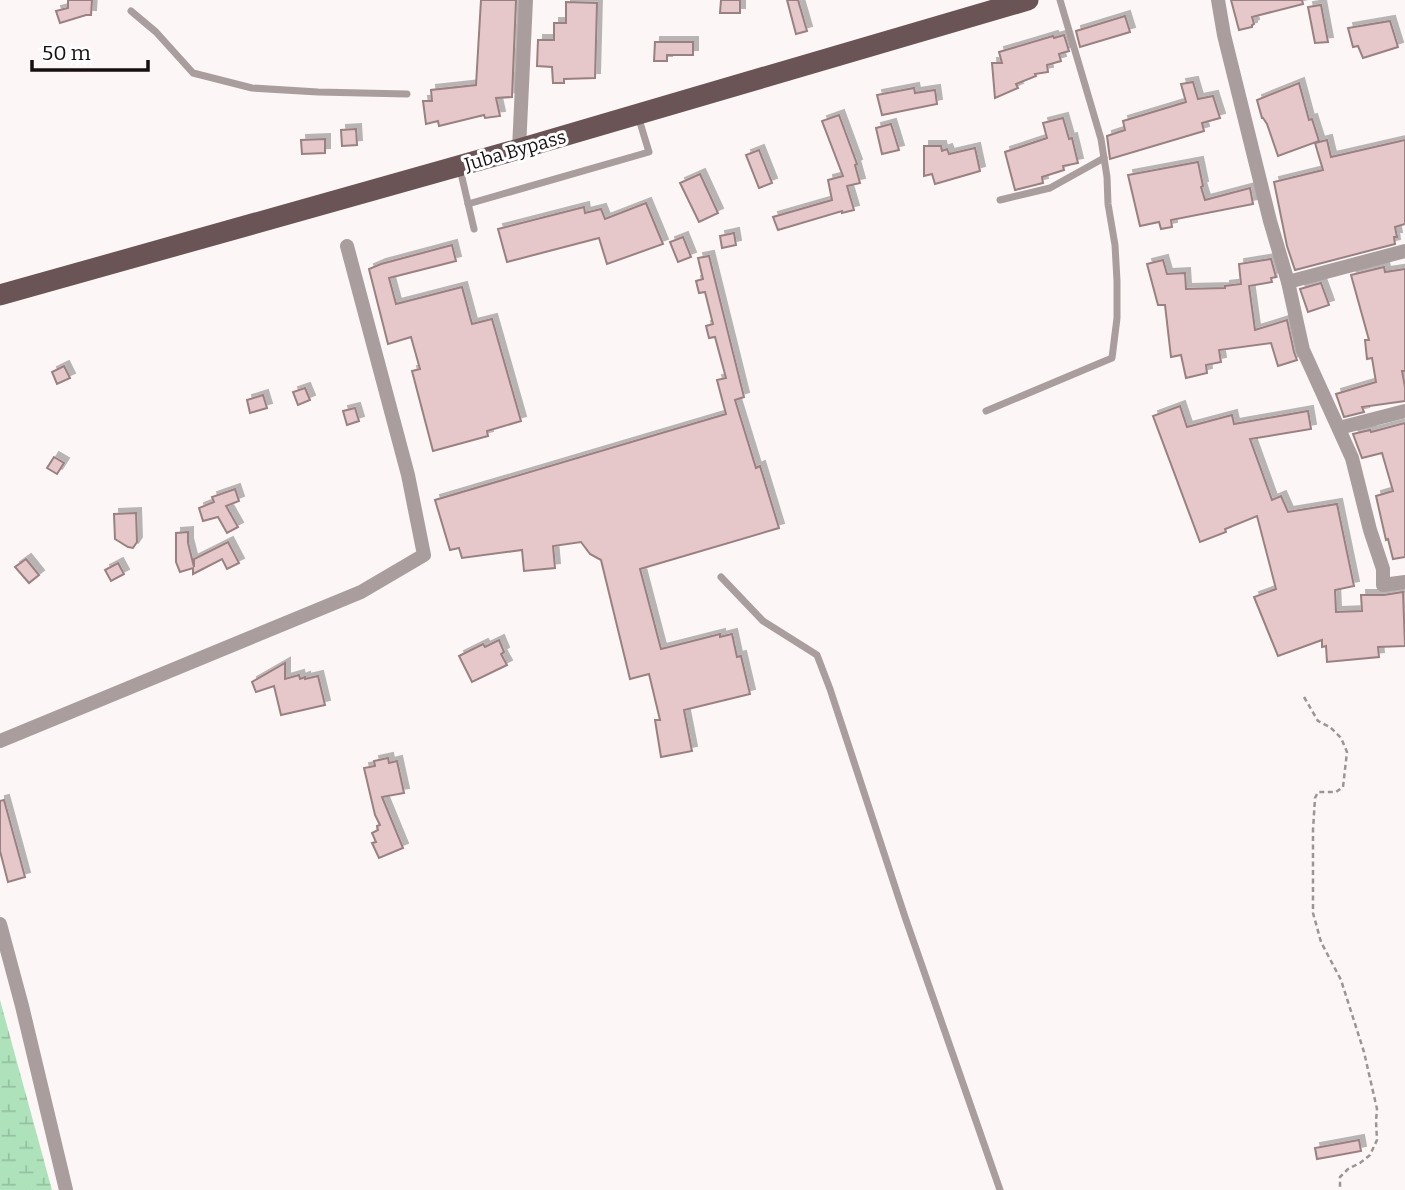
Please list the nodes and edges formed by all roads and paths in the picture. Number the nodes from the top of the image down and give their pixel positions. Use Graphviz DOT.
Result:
graph roads {
  1 [pos="526,0"];
  2 [pos="1028,0"];
  3 [pos="1060,0"];
  4 [pos="1219,0"];
  5 [pos="131,11"];
  6 [pos="407,94"];
  7 [pos="637,114"];
  8 [pos="519,149"];
  9 [pos="1104,158"];
  10 [pos="459,166"];
  11 [pos="1000,200"];
  12 [pos="468,204"];
  13 [pos="474,229"];
  14 [pos="346,246"];
  15 [pos="1405,251"];
  16 [pos="1288,282"];
  17 [pos="0,295"];
  18 [pos="986,411"];
  19 [pos="1405,411"];
  20 [pos="1339,428"];
  21 [pos="721,576"];
  22 [pos="1405,582"];
  23 [pos="1304,697"];
  24 [pos="0,741"];
  25 [pos="0,924"];
  26 [pos="66,1190"];
  27 [pos="999,1190"];
  28 [pos="1340,1190"];
  1 -- 8 [label="street"];
  2 -- 7 [label="main road, Juba Bypass"];
  3 -- 9 [label="lane"];
  4 -- 16 [label="street"];
  5 -- 6 [label="lane"];
  7 -- 8 [label="main road, Juba Bypass"];
  7 -- 12 [label="lane"];
  8 -- 10 [label="main road, Juba Bypass"];
  9 -- 11 [label="lane"];
  9 -- 18 [label="lane"];
  10 -- 12 [label="lane"];
  10 -- 17 [label="main road, Juba Bypass"];
  12 -- 13 [label="lane"];
  14 -- 24 [label="street"];
  15 -- 16 [label="street"];
  16 -- 20 [label="street"];
  19 -- 20 [label="street"];
  20 -- 22 [label="street"];
  21 -- 27 [label="lane"];
  23 -- 28 [label="path"];
  25 -- 26 [label="street"];
}
